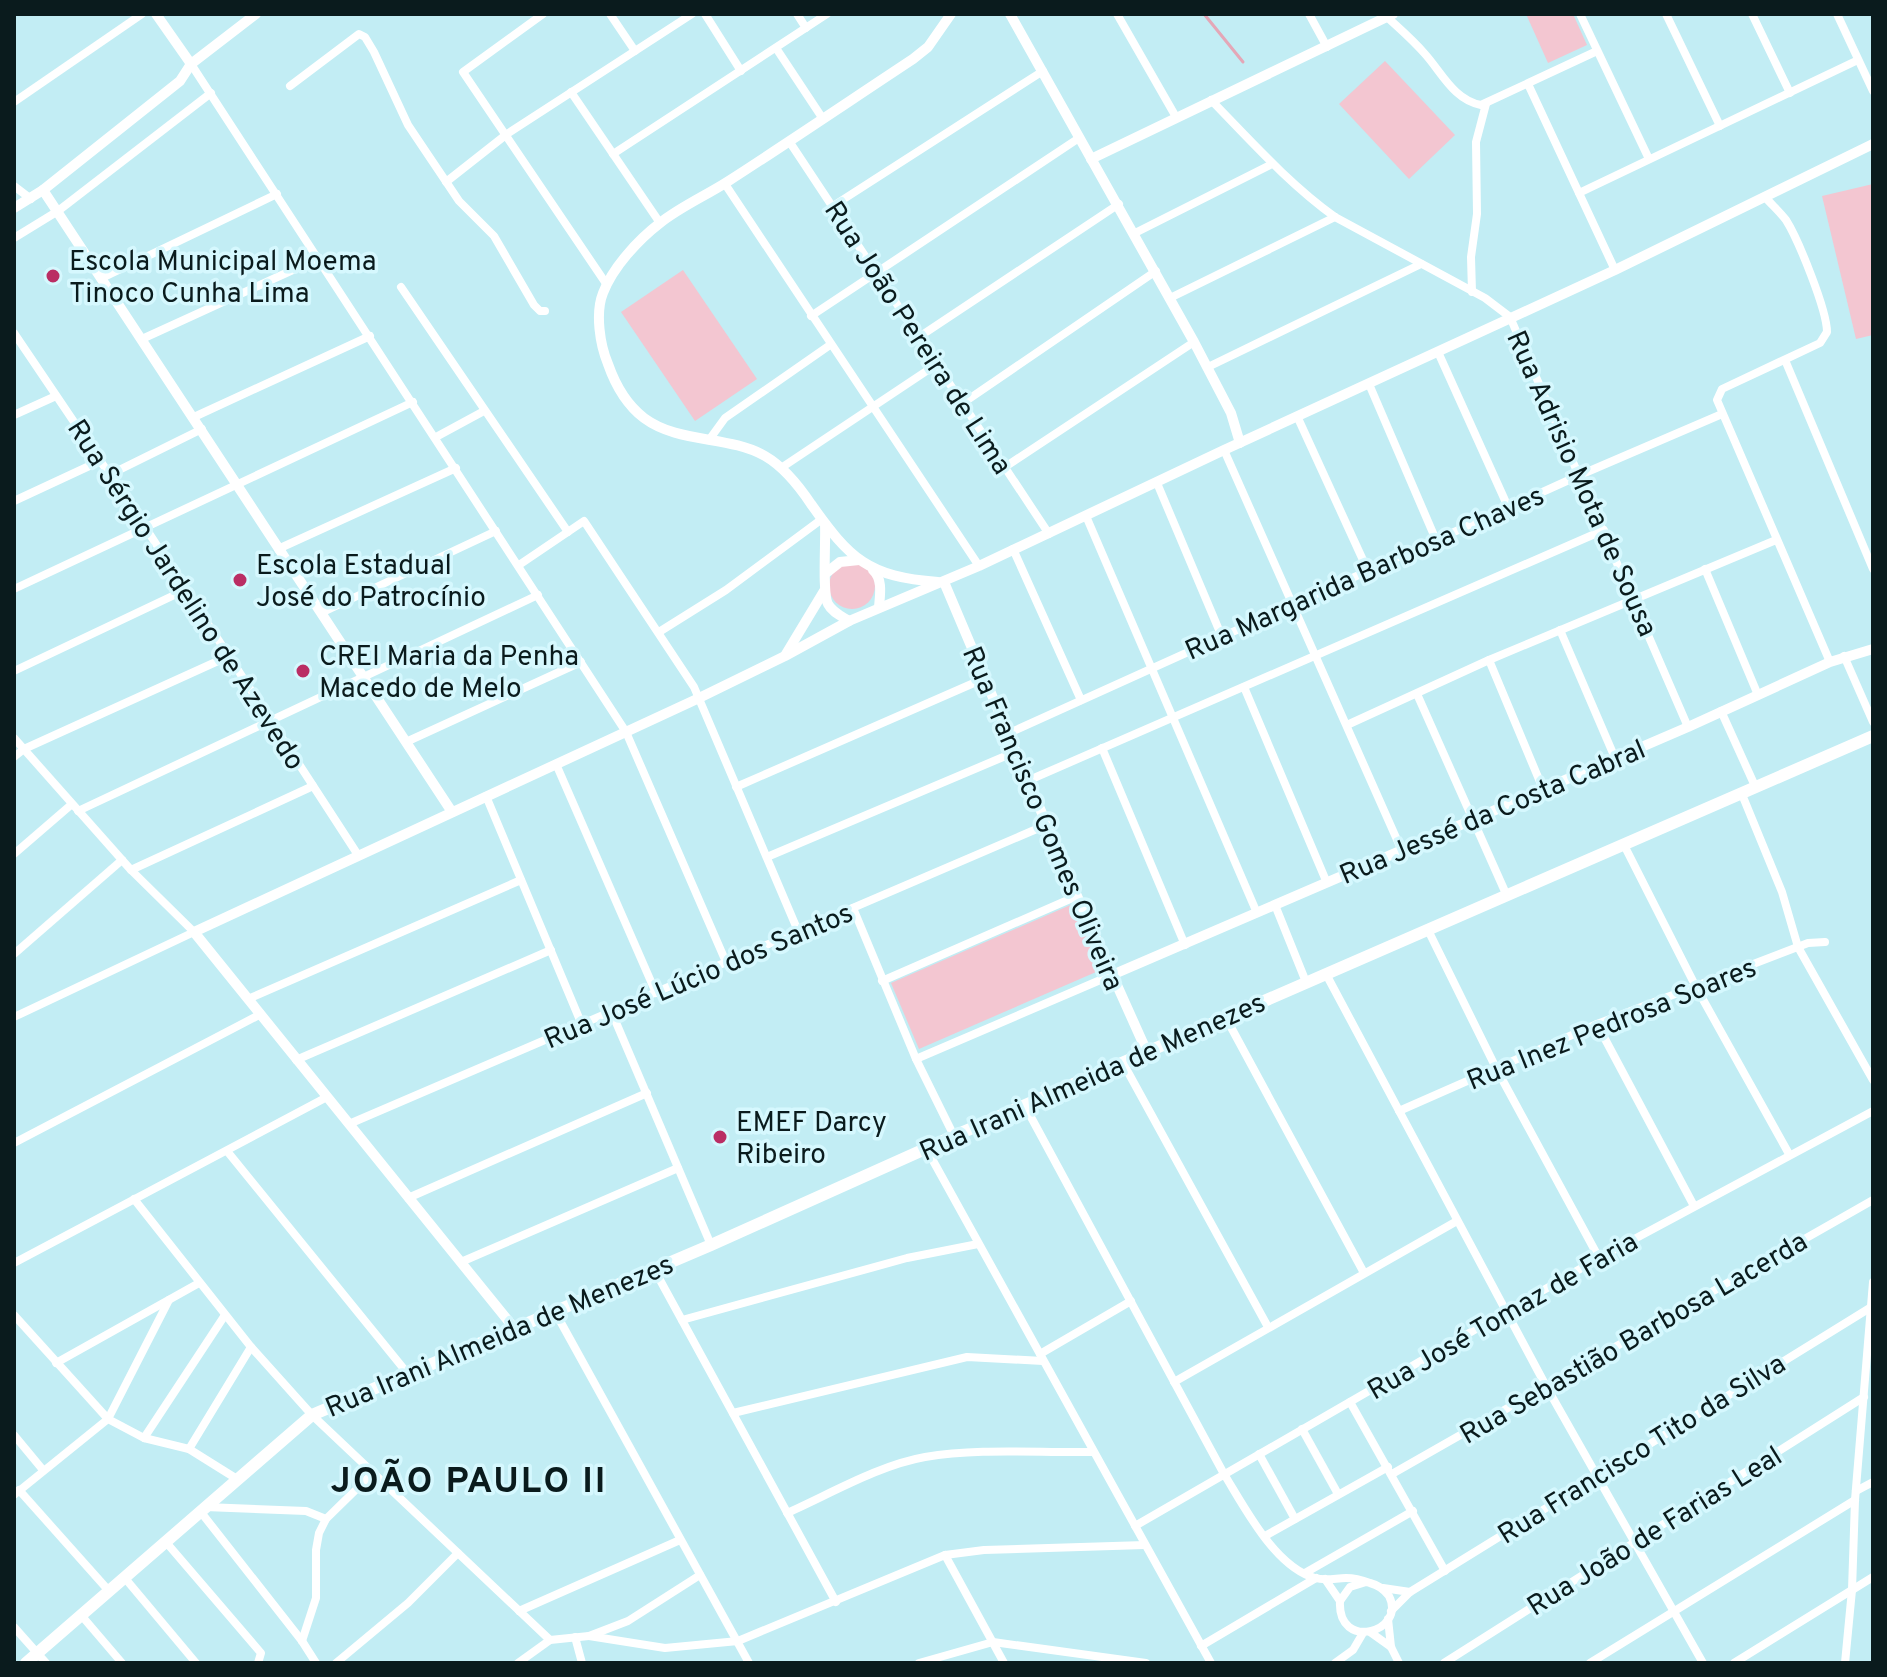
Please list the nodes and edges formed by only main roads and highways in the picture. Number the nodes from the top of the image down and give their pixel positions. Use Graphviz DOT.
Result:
graph roads {
  1 [pos="1873,736"];
  2 [pos="42,1658"];
  3 [pos="26,1663"];
  1 -- 2 [label="main road, Rua Irani Almeida de Menezes"];
  2 -- 3 [label="main road, Rua Irani Almeida de Menezes"];
}
